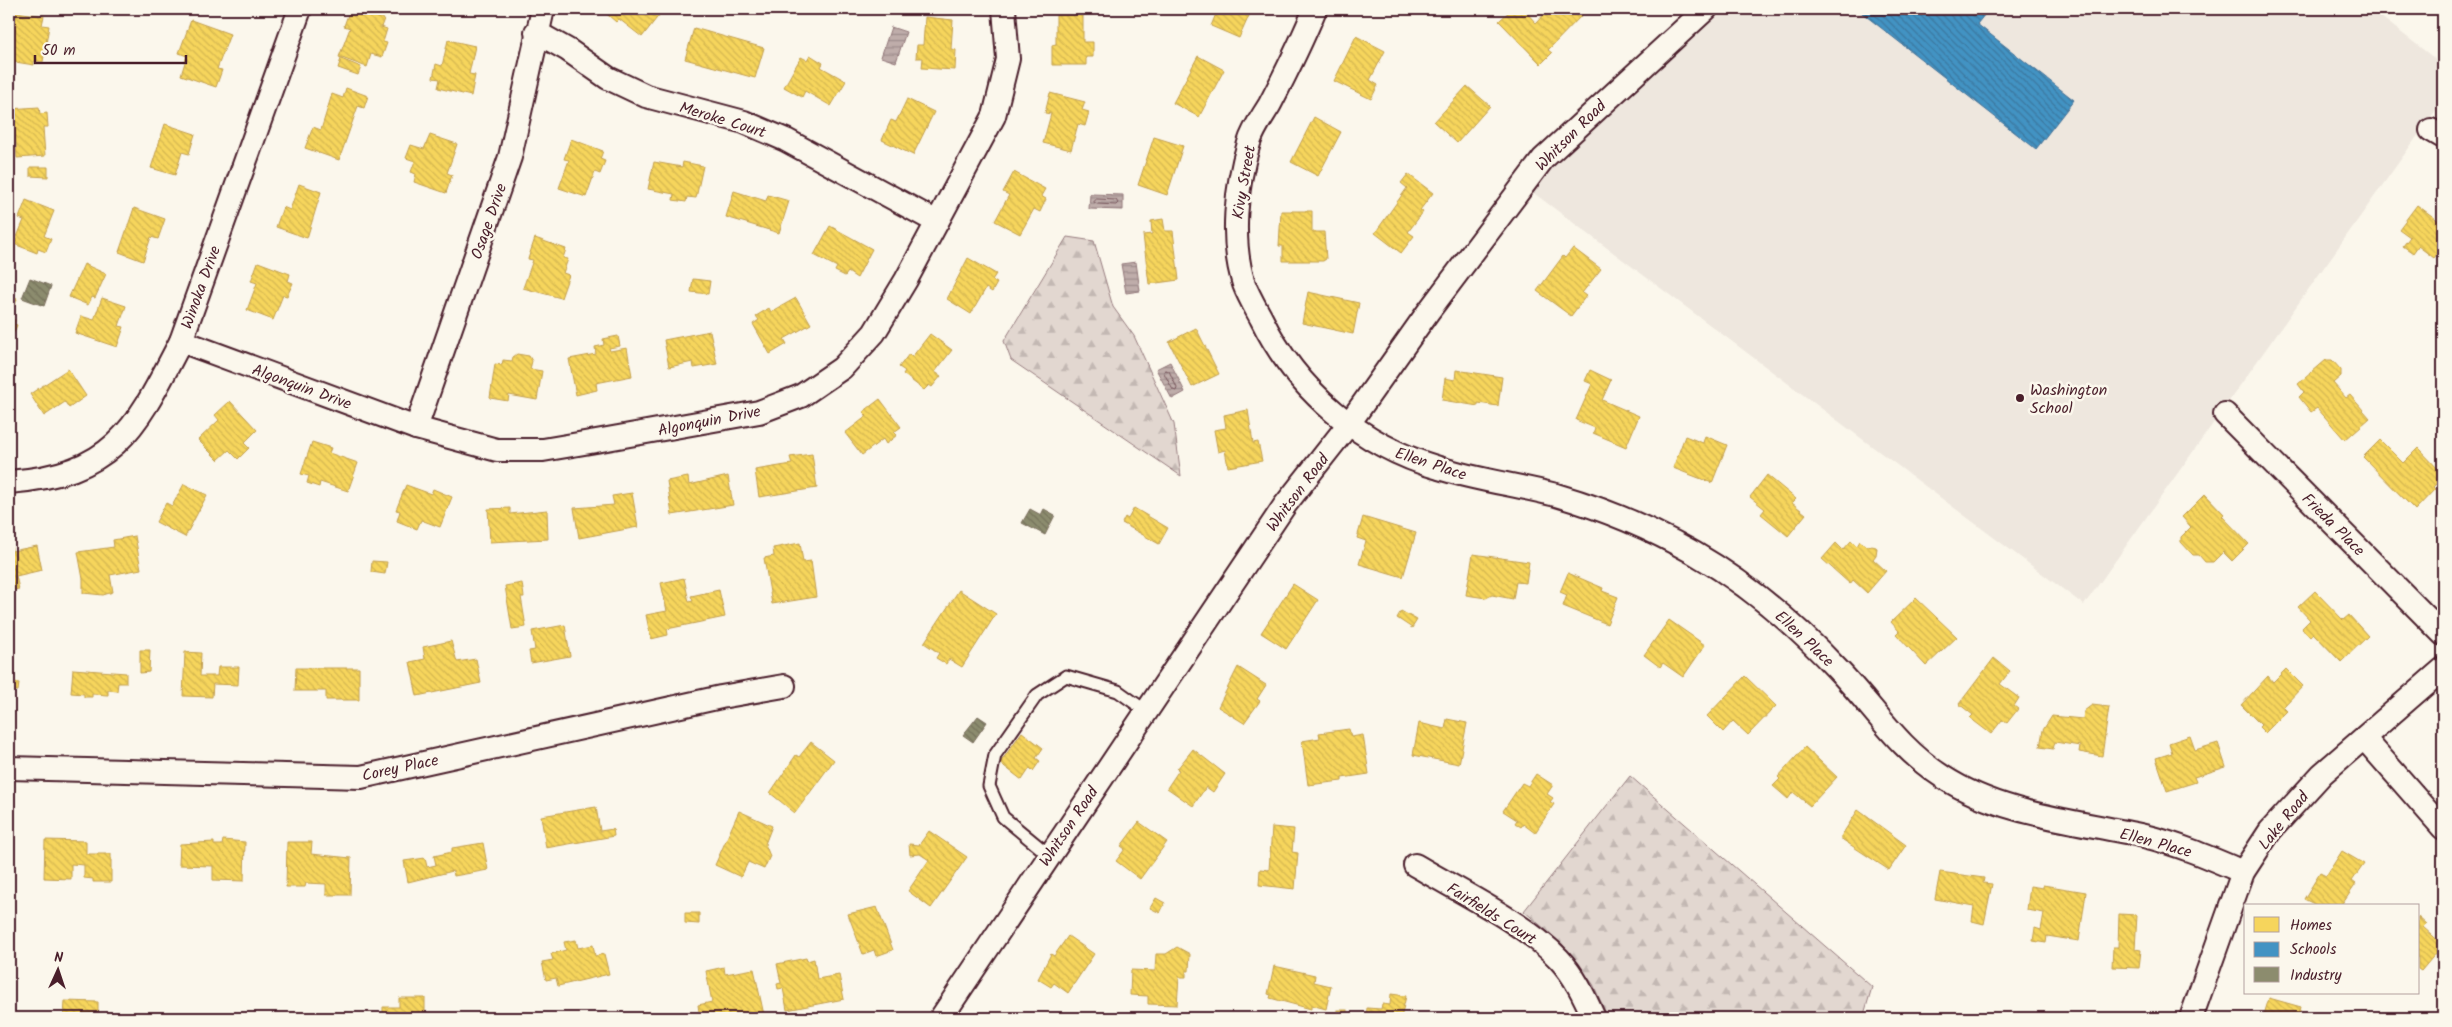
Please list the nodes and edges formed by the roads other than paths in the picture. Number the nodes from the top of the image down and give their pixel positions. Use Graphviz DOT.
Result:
graph roads {
  1 [pos="300,9"];
  2 [pos="543,9"];
  3 [pos="1004,9"];
  4 [pos="1315,9"];
  5 [pos="1706,9"];
  6 [pos="536,32"];
  7 [pos="937,222"];
  8 [pos="181,341"];
  9 [pos="2225,414"];
  10 [pos="1348,425"];
  11 [pos="416,428"];
  12 [pos="9,482"];
  13 [pos="2443,634"];
  14 [pos="2443,669"];
  15 [pos="784,686"];
  16 [pos="1146,711"];
  17 [pos="2364,738"];
  18 [pos="9,768"];
  19 [pos="2443,828"];
  20 [pos="1049,855"];
  21 [pos="1415,865"];
  22 [pos="2243,872"];
  23 [pos="941,1018"];
  24 [pos="1594,1018"];
  25 [pos="2191,1018"];
  1 -- 8 [label="street, Winoka Drive"];
  2 -- 6 [label="street, Osage Drive"];
  3 -- 7 [label="street, Algonquin Drive"];
  4 -- 10 [label="street, Kivy Street"];
  5 -- 10 [label="street, Whitson Road"];
  6 -- 7 [label="street, Meroke Court"];
  6 -- 11 [label="street, Osage Drive"];
  7 -- 11 [label="street, Algonquin Drive"];
  8 -- 11 [label="street, Algonquin Drive"];
  8 -- 12 [label="street, Winoka Drive"];
  9 -- 13 [label="street, Frieda Place"];
  10 -- 16 [label="street, Whitson Road"];
  10 -- 22 [label="street, Ellen Place"];
  14 -- 17 [label="street, Lake Road"];
  15 -- 18 [label="street, Corey Place"];
  16 -- 20 [label="street, Whitson Road"];
  16 -- 20 [label="lane"];
  17 -- 19 [label="street"];
  17 -- 22 [label="street, Lake Road"];
  20 -- 23 [label="street, Whitson Road"];
  21 -- 24 [label="street, Fairfields Court"];
  22 -- 25 [label="street, Lake Road"];
}
